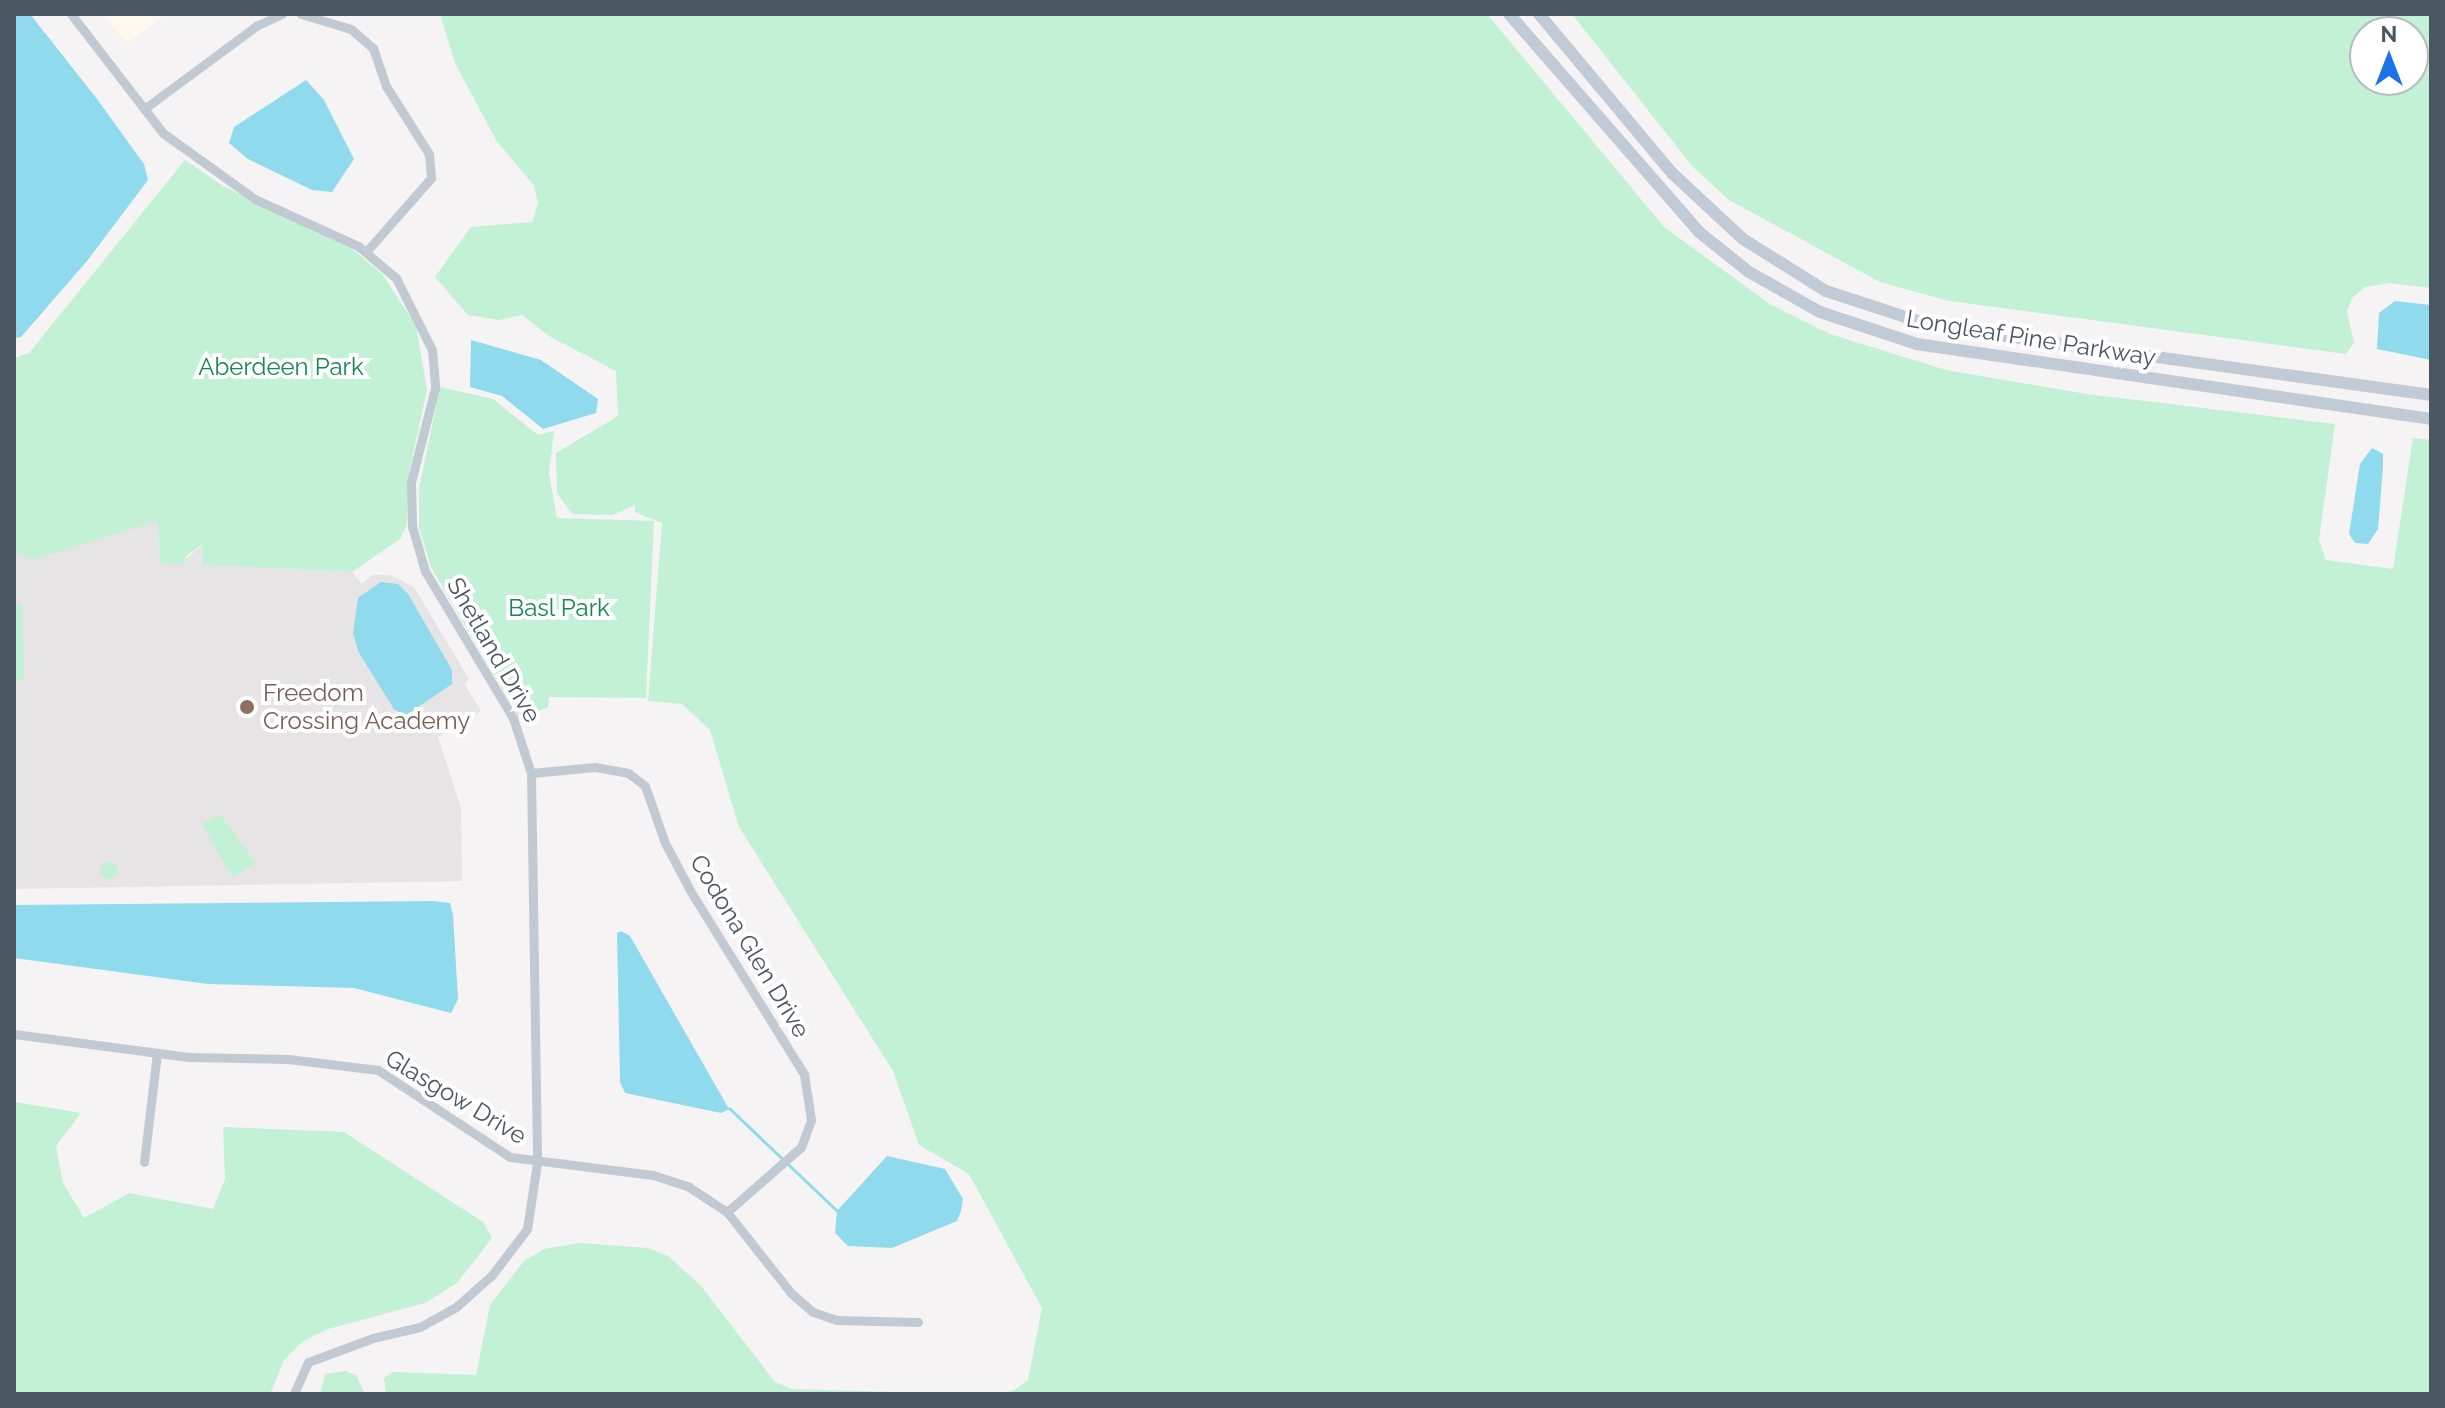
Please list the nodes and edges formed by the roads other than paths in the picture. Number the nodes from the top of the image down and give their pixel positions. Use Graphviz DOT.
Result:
graph roads {
  1 [pos="71,14"];
  2 [pos="282,14"];
  3 [pos="301,14"];
  4 [pos="1509,14"];
  5 [pos="1539,14"];
  6 [pos="144,109"];
  7 [pos="366,252"];
  8 [pos="2431,395"];
  9 [pos="2431,419"];
  10 [pos="531,773"];
  11 [pos="14,1034"];
  12 [pos="157,1053"];
  13 [pos="144,1162"];
  14 [pos="537,1163"];
  15 [pos="727,1212"];
  16 [pos="918,1322"];
  17 [pos="294,1394"];
  1 -- 6 [label="street, Shetland Drive"];
  2 -- 6 [label="street"];
  3 -- 7 [label="street"];
  4 -- 9 [label="main road, Longleaf Pine Parkway"];
  5 -- 8 [label="main road, Longleaf Pine Parkway"];
  6 -- 7 [label="street, Shetland Drive"];
  7 -- 10 [label="street, Shetland Drive"];
  10 -- 14 [label="street, Shetland Drive"];
  10 -- 15 [label="street, Codona Glen Drive"];
  11 -- 12 [label="street, Glasgow Drive"];
  12 -- 13 [label="street"];
  12 -- 14 [label="street, Glasgow Drive"];
  14 -- 15 [label="street, Glasgow Drive"];
  14 -- 17 [label="street, Shetland Drive"];
  15 -- 16 [label="street, Glasgow Drive"];
}
